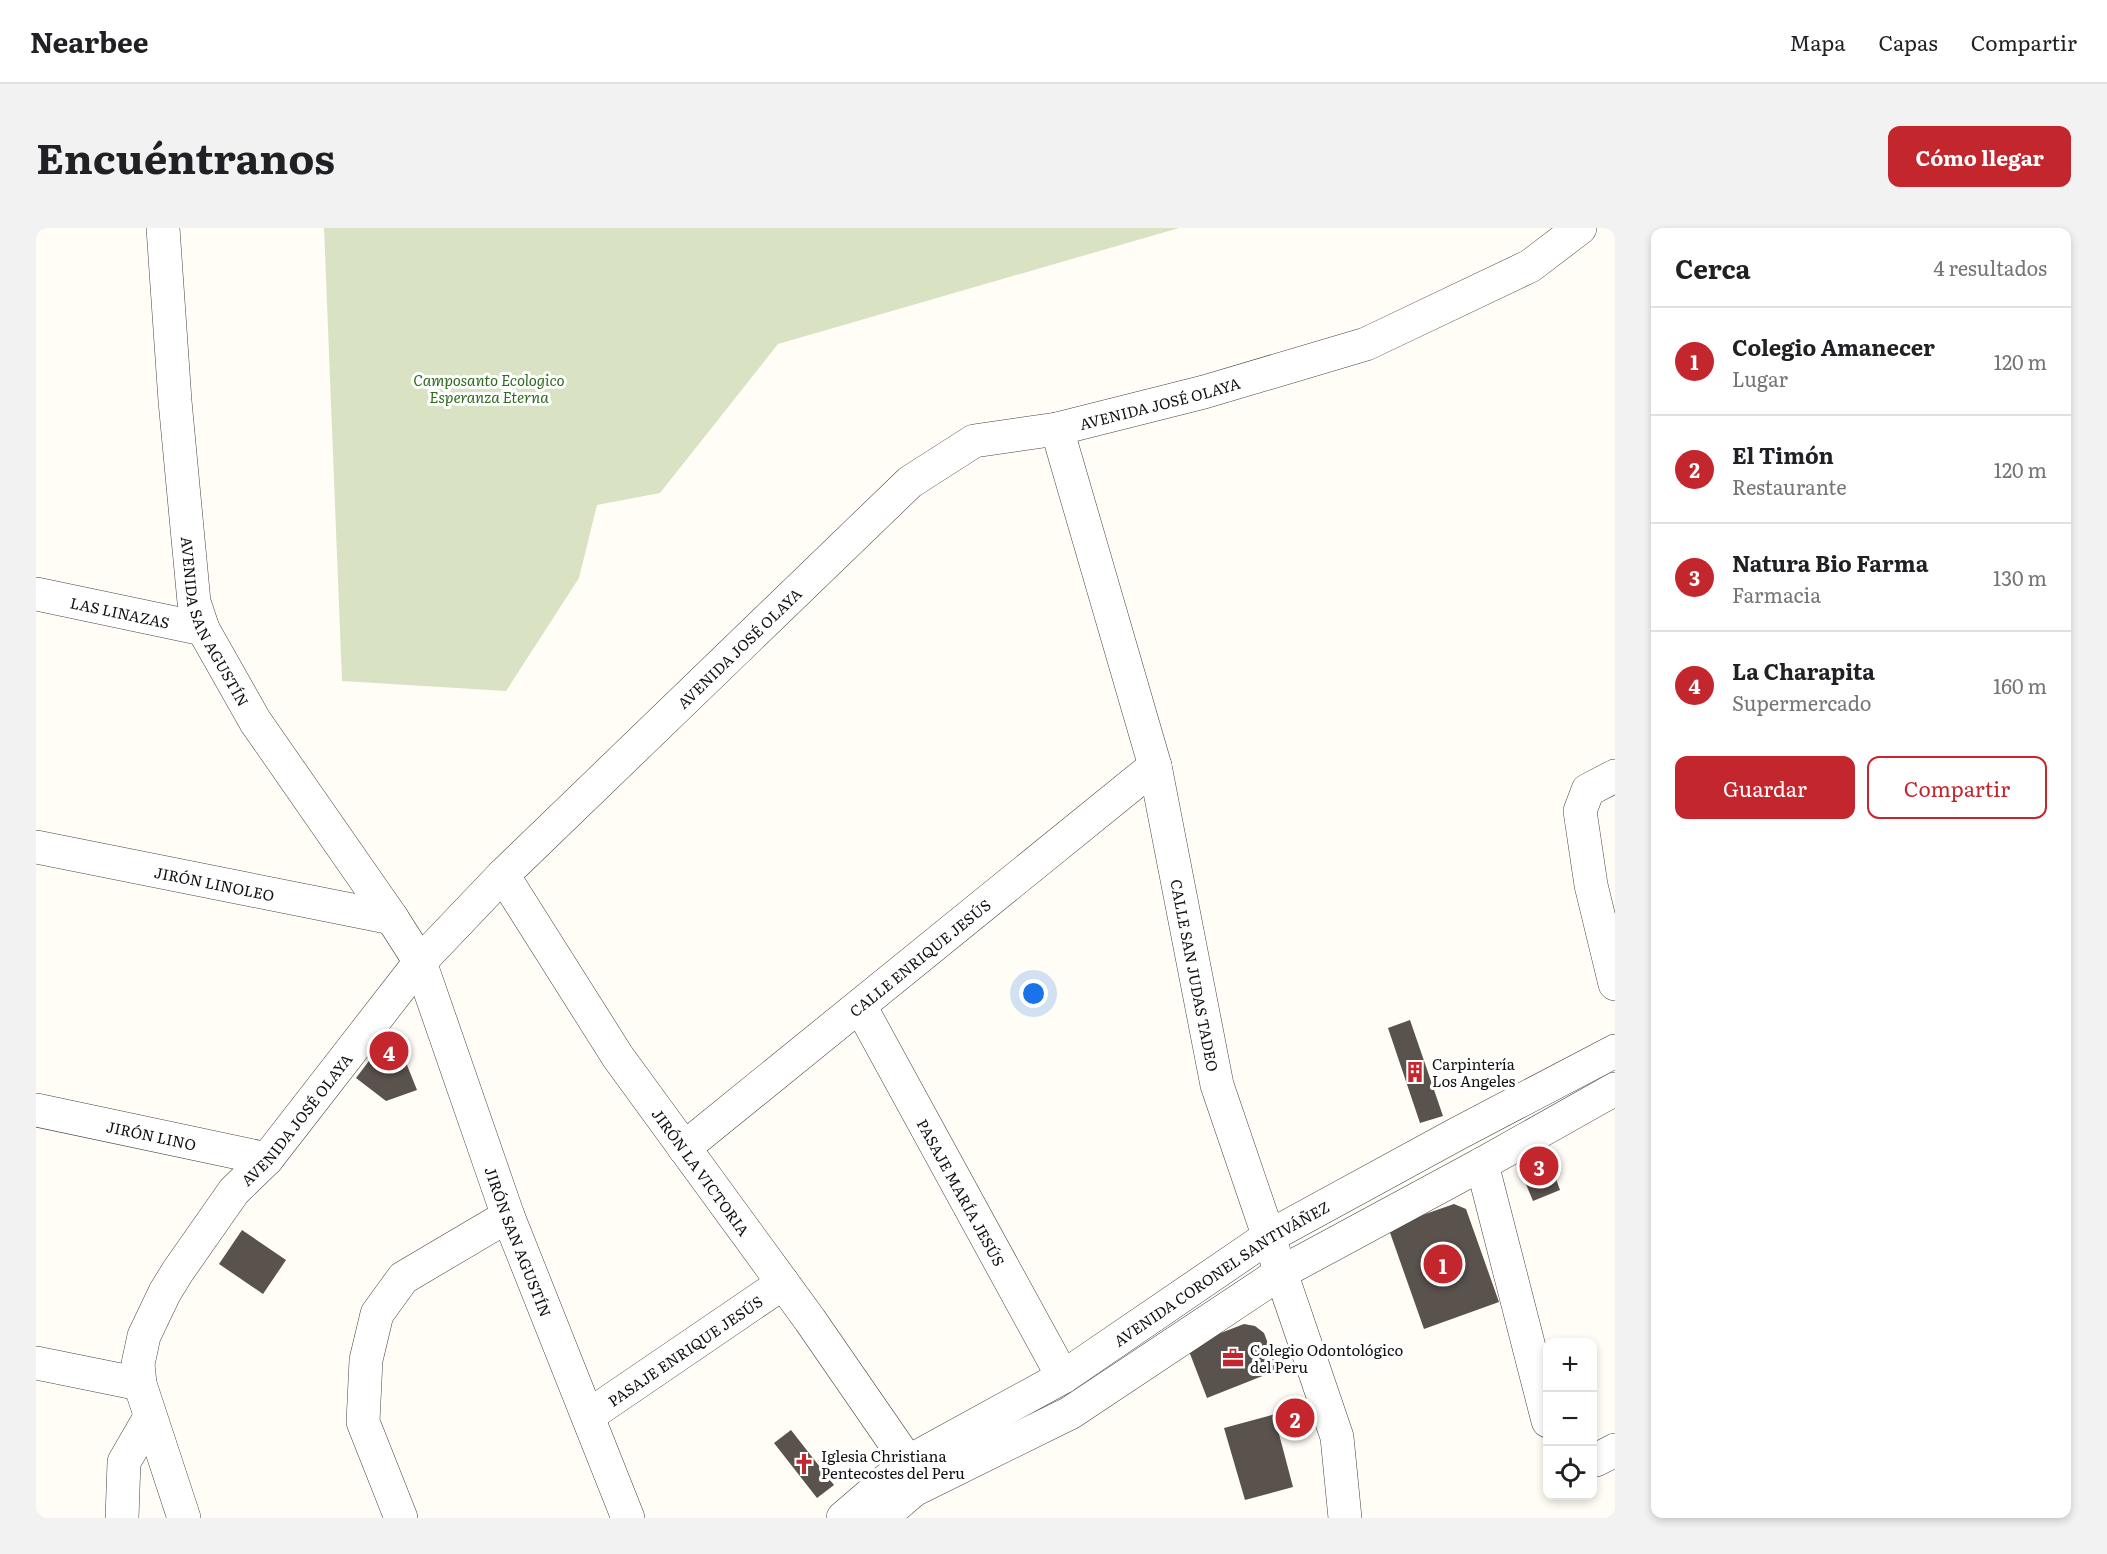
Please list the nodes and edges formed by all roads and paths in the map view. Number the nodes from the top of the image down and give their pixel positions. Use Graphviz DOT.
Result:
graph roads {
  1 [pos="163,228"];
  2 [pos="1580,228"];
  3 [pos="1057,429"];
  4 [pos="36,594"];
  5 [pos="203,629"];
  6 [pos="1155,766"];
  7 [pos="1615,776"];
  8 [pos="36,847"];
  9 [pos="503,875"];
  10 [pos="392,918"];
  11 [pos="420,962"];
  12 [pos="1615,984"];
  13 [pos="860,1006"];
  14 [pos="1615,1051"];
  15 [pos="1615,1089"];
  16 [pos="36,1110"];
  17 [pos="684,1148"];
  18 [pos="267,1159"];
  19 [pos="1482,1164"];
  20 [pos="508,1216"];
  21 [pos="1268,1237"];
  22 [pos="1282,1272"];
  23 [pos="783,1283"];
  24 [pos="36,1363"];
  25 [pos="1063,1377"];
  26 [pos="140,1384"];
  27 [pos="1543,1402"];
  28 [pos="588,1416"];
  29 [pos="150,1417"];
  30 [pos="1615,1450"];
  31 [pos="1597,1459"];
  32 [pos="909,1462"];
  33 [pos="122,1518"];
  34 [pos="184,1518"];
  35 [pos="400,1518"];
  36 [pos="628,1518"];
  37 [pos="843,1518"];
  38 [pos="881,1518"];
  39 [pos="1345,1518"];
  1 -- 5 [label="street, AVENIDA SAN AGUSTÍN"];
  2 -- 3 [label="street, AVENIDA JOSÉ OLAYA"];
  3 -- 6 [label="street, CALLE SAN JUDAS TADEO"];
  3 -- 9 [label="street, AVENIDA JOSÉ OLAYA"];
  4 -- 5 [label="street, LAS LINAZAS"];
  5 -- 10 [label="street, AVENIDA SAN AGUSTÍN"];
  6 -- 13 [label="street, CALLE ENRIQUE JESÚS"];
  6 -- 21 [label="street, CALLE SAN JUDAS TADEO"];
  7 -- 12 [label="street"];
  8 -- 10 [label="street, JIRÓN LINOLEO"];
  9 -- 11 [label="street, AVENIDA JOSÉ OLAYA"];
  9 -- 17 [label="street, JIRÓN LA VICTORIA"];
  10 -- 11 [label="street, AVENIDA SAN AGUSTÍN"];
  11 -- 18 [label="street, AVENIDA JOSÉ OLAYA"];
  11 -- 20 [label="street, JIRÓN SAN AGUSTÍN"];
  13 -- 17 [label="street, CALLE ENRIQUE JESÚS"];
  13 -- 25 [label="street, PASAJE MARÍA JESÚS"];
  14 -- 21 [label="street, AVENIDA CORONEL SANTIVÁÑEZ"];
  15 -- 19 [label="street"];
  16 -- 18 [label="street, JIRÓN LINO"];
  17 -- 23 [label="street, JIRÓN LA VICTORIA"];
  18 -- 26 [label="street, AVENIDA JOSÉ OLAYA"];
  19 -- 22 [label="street"];
  19 -- 27 [label="street"];
  20 -- 28 [label="street, JIRÓN SAN AGUSTÍN"];
  20 -- 35 [label="street"];
  21 -- 22 [label="street, CALLE SAN JUDAS TADEO"];
  21 -- 25 [label="street, AVENIDA CORONEL SANTIVÁÑEZ"];
  22 -- 38 [label="street"];
  22 -- 39 [label="street, CALLE SAN JUDAS TADEO"];
  23 -- 28 [label="street, PASAJE ENRIQUE JESÚS"];
  23 -- 32 [label="street, JIRÓN LA VICTORIA"];
  24 -- 26 [label="street"];
  25 -- 32 [label="street, AVENIDA CORONEL SANTIVÁÑEZ"];
  26 -- 29 [label="street, AVENIDA JOSÉ OLAYA"];
  28 -- 36 [label="street, JIRÓN SAN AGUSTÍN"];
  29 -- 33 [label="street"];
  29 -- 34 [label="street, AVENIDA JOSÉ OLAYA"];
  30 -- 31 [label="street"];
  32 -- 37 [label="street, AVENIDA CORONEL SANTIVÁÑEZ"];
}
